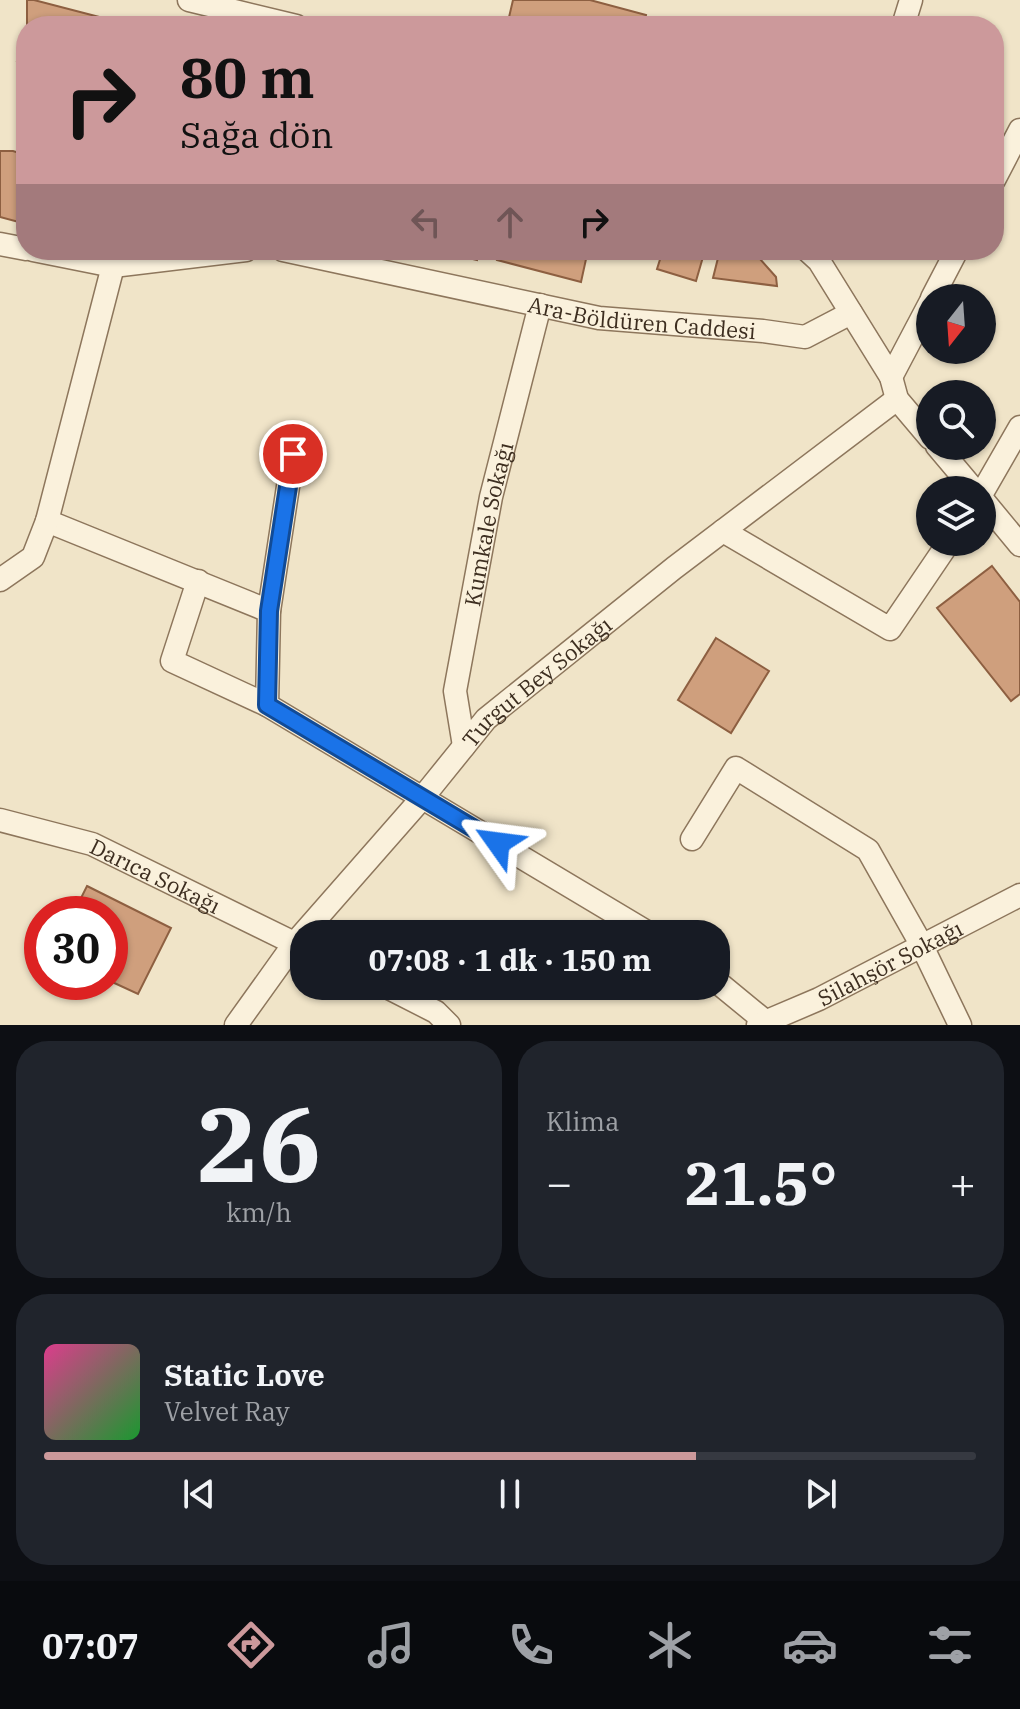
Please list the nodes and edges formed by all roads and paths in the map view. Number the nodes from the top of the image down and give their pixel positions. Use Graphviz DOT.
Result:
graph roads {
  1 [pos="189,0"];
  2 [pos="255,16"];
  3 [pos="1020,130"];
  4 [pos="1004,161"];
  5 [pos="83,260"];
  6 [pos="163,260"];
  7 [pos="365,260"];
  8 [pos="820,260"];
  9 [pos="952,260"];
  10 [pos="113,266"];
  11 [pos="939,284"];
  12 [pos="540,305"];
  13 [pos="851,313"];
  14 [pos="916,329"];
  15 [pos="891,377"];
  16 [pos="897,399"];
  17 [pos="916,421"];
  18 [pos="1020,427"];
  19 [pos="293,454"];
  20 [pos="949,460"];
  21 [pos="962,476"];
  22 [pos="993,476"];
  23 [pos="996,514"];
  24 [pos="47,521"];
  25 [pos="723,531"];
  26 [pos="1020,545"];
  27 [pos="940,556"];
  28 [pos="0,580"];
  29 [pos="198,581"];
  30 [pos="269,611"];
  31 [pos="267,705"];
  32 [pos="464,746"];
  33 [pos="423,797"];
  34 [pos="0,820"];
  35 [pos="692,839"];
  36 [pos="1020,895"];
  37 [pos="321,920"];
  38 [pos="627,920"];
  39 [pos="290,942"];
  40 [pos="921,944"];
  41 [pos="290,957"];
  42 [pos="730,994"];
  43 [pos="412,1000"];
  44 [pos="762,1023"];
  45 [pos="236,1025"];
  46 [pos="449,1025"];
  47 [pos="960,1025"];
  1 -- 2 [label="street"];
  3 -- 4 [label="street"];
  5 -- 10 [label="street"];
  6 -- 10 [label="street"];
  7 -- 12 [label="street, Ara-Böldüren Caddesi"];
  8 -- 13 [label="street"];
  9 -- 11 [label="street"];
  10 -- 24 [label="street"];
  12 -- 13 [label="street, Ara-Böldüren Caddesi"];
  12 -- 32 [label="street, Kumkale Sokağı"];
  13 -- 15 [label="street"];
  14 -- 15 [label="street"];
  15 -- 16 [label="street"];
  16 -- 17 [label="street"];
  16 -- 25 [label="street, Turgut Bey Sokağı"];
  18 -- 22 [label="street"];
  19 -- 30 [label="street"];
  20 -- 21 [label="street"];
  23 -- 26 [label="street"];
  24 -- 28 [label="street"];
  24 -- 29 [label="street"];
  25 -- 27 [label="street"];
  25 -- 32 [label="street, Turgut Bey Sokağı"];
  29 -- 30 [label="street"];
  29 -- 31 [label="street"];
  30 -- 31 [label="street"];
  31 -- 33 [label="street"];
  32 -- 33 [label="street, Turgut Bey Sokağı"];
  33 -- 37 [label="street, Turgut Bey Sokağı"];
  33 -- 38 [label="street"];
  34 -- 39 [label="street, Darıca Sokağı"];
  35 -- 40 [label="street"];
  36 -- 40 [label="street, Silahşör Sokağı"];
  40 -- 44 [label="street, Silahşör Sokağı"];
  40 -- 47 [label="street"];
  41 -- 45 [label="street, Turgut Bey Sokağı"];
  42 -- 44 [label="street"];
  43 -- 46 [label="street"];
}
